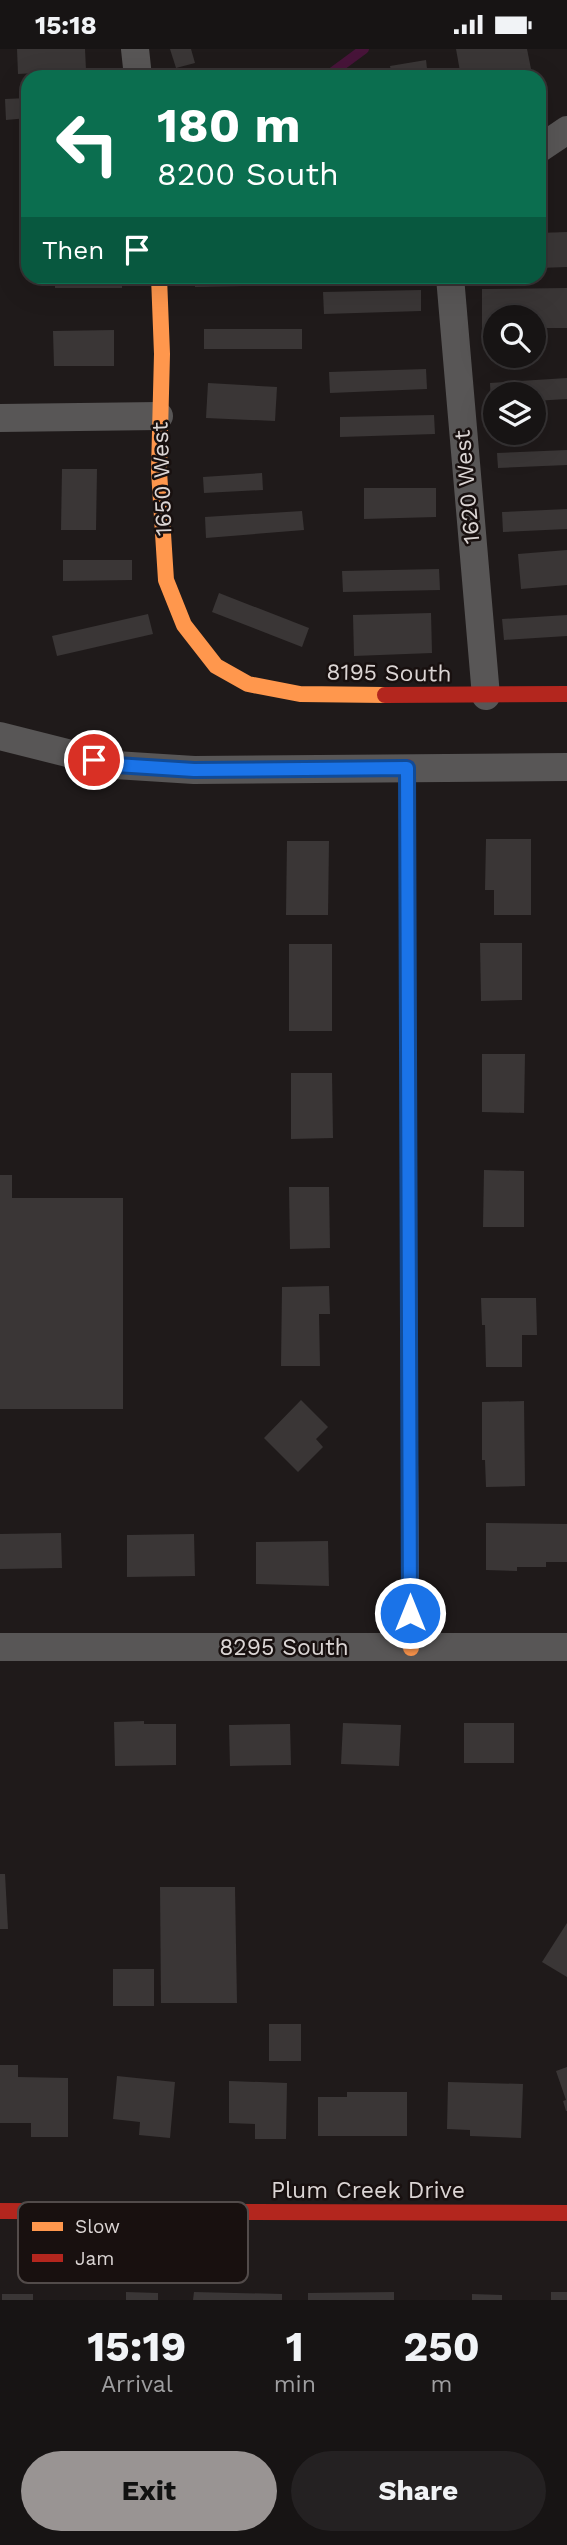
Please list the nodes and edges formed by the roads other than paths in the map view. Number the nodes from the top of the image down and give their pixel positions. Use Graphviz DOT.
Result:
graph roads {
  1 [pos="135,49"];
  2 [pos="137,70"];
  3 [pos="567,130"];
  4 [pos="546,144"];
  5 [pos="159,284"];
  6 [pos="451,284"];
  7 [pos="159,416"];
  8 [pos="0,418"];
  9 [pos="216,667"];
  10 [pos="567,694"];
  11 [pos="486,697"];
  12 [pos="0,736"];
  13 [pos="567,767"];
  14 [pos="407,768"];
  15 [pos="0,1647"];
  16 [pos="567,1647"];
  17 [pos="411,1648"];
  18 [pos="0,2211"];
  19 [pos="18,2211"];
  20 [pos="248,2212"];
  21 [pos="567,2213"];
  1 -- 2 [label="street"];
  3 -- 4 [label="street"];
  5 -- 7 [label="street, 1650 West"];
  6 -- 11 [label="street, 1620 West"];
  7 -- 8 [label="street"];
  7 -- 9 [label="street, 1650 West"];
  9 -- 11 [label="street, 8195 South"];
  10 -- 11 [label="street, 8195 South"];
  12 -- 14 [label="street"];
  13 -- 14 [label="street"];
  14 -- 17 [label="street"];
  15 -- 17 [label="street, 8295 South"];
  16 -- 17 [label="street, 8295 South"];
  18 -- 19 [label="street, Plum Creek Drive"];
  20 -- 21 [label="street, Plum Creek Drive"];
}
